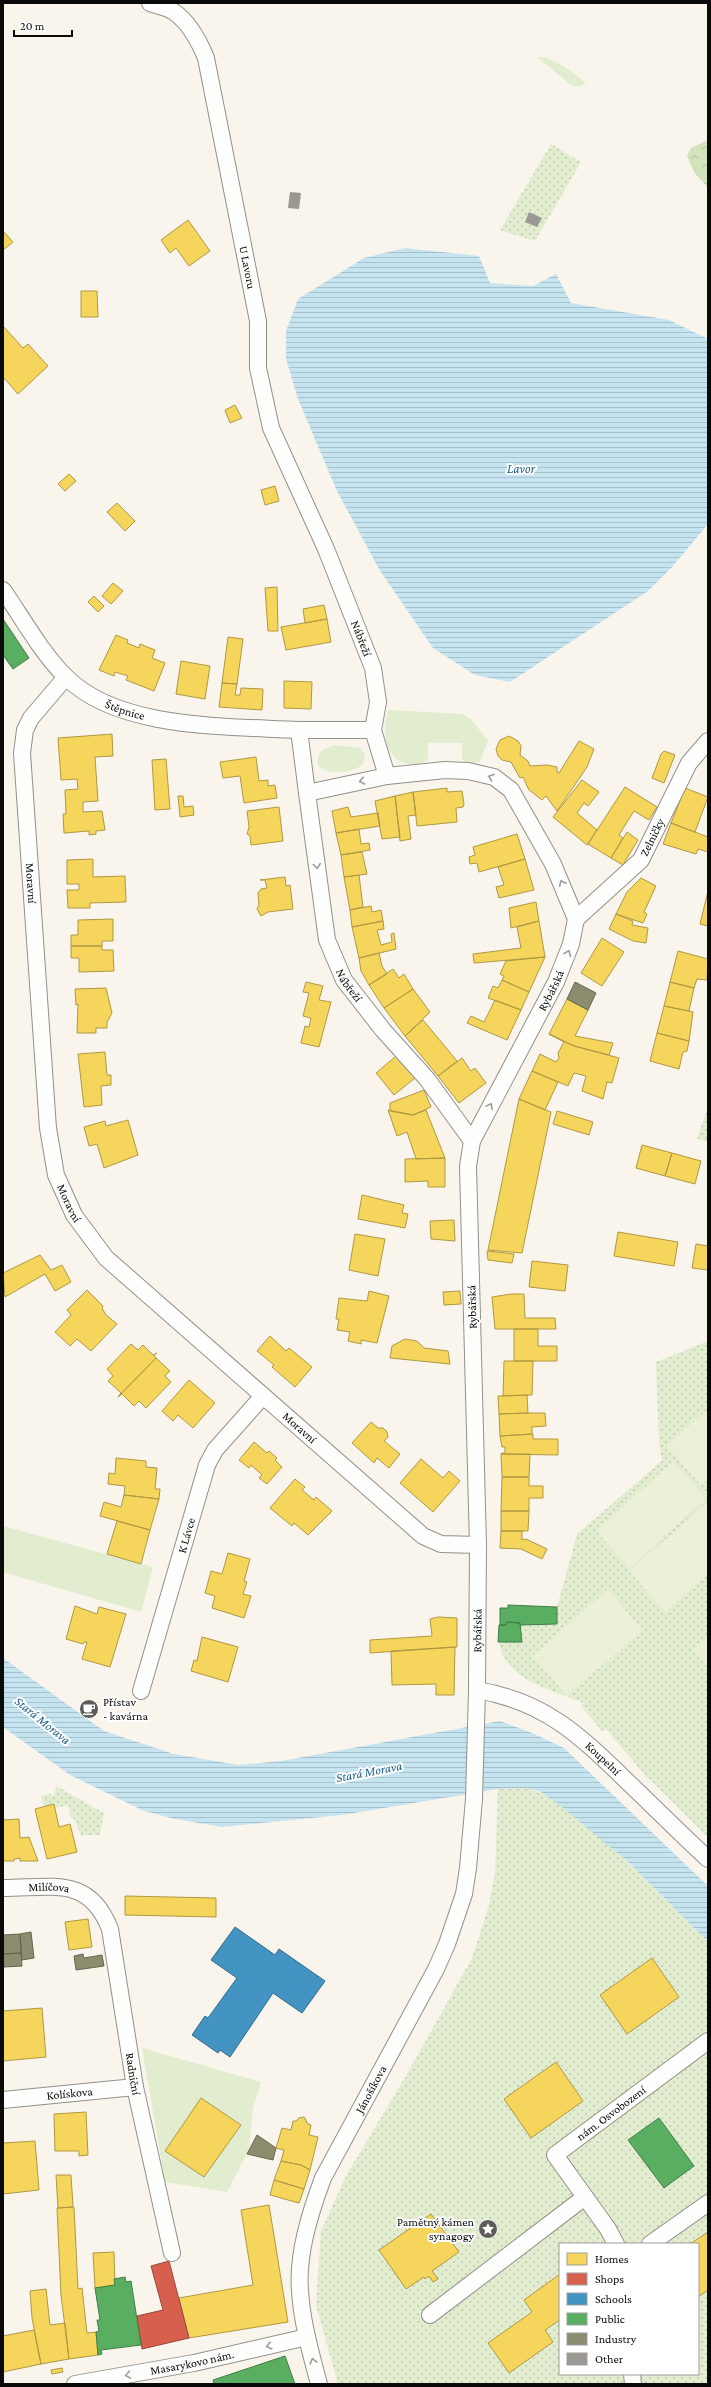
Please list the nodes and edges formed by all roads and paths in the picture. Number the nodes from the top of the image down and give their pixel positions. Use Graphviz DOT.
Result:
graph roads {
  1 [pos="150,3"];
  2 [pos="326,549"];
  3 [pos="3,590"];
  4 [pos="66,677"];
  5 [pos="299,730"];
  6 [pos="373,730"];
  7 [pos="708,741"];
  8 [pos="387,776"];
  9 [pos="307,793"];
  10 [pos="576,919"];
  11 [pos="472,1141"];
  12 [pos="263,1396"];
  13 [pos="478,1545"];
  14 [pos="477,1690"];
  15 [pos="141,1691"];
  16 [pos="477,1719"];
  17 [pos="708,1859"];
  18 [pos="3,1888"];
  19 [pos="93,1899"];
  20 [pos="708,2041"];
  21 [pos="135,2087"];
  22 [pos="3,2100"];
  23 [pos="585,2197"];
  24 [pos="708,2203"];
  25 [pos="615,2243"];
  26 [pos="651,2243"];
  27 [pos="172,2253"];
  28 [pos="430,2315"];
  29 [pos="307,2337"];
  30 [pos="75,2384"];
  31 [pos="319,2384"];
  1 -- 2 [label="street, U Lavoru"];
  2 -- 6 [label="street, Nábřeží"];
  3 -- 4 [label="street, Štěpnice"];
  4 -- 5 [label="street, Štěpnice"];
  4 -- 12 [label="street, Moravní"];
  5 -- 6 [label="street"];
  5 -- 9 [label="street, Nábřeží"];
  6 -- 8 [label="street, Nábřeží"];
  7 -- 10 [label="street, Zelničky"];
  8 -- 9 [label="street, one-way"];
  10 -- 8 [label="street, one-way"];
  9 -- 11 [label="street, Nábřeží, one-way"];
  11 -- 10 [label="street, Rybářská, one-way"];
  11 -- 13 [label="street, Rybářská"];
  12 -- 13 [label="street, Moravní"];
  12 -- 15 [label="street, K Lávce"];
  13 -- 14 [label="street, Rybářská"];
  14 -- 16 [label="street, Rybářská"];
  14 -- 17 [label="street, Koupelní"];
  16 -- 29 [label="street, Jánošíkova"];
  18 -- 19 [label="street, Milíčova"];
  19 -- 21 [label="street, Radniční"];
  20 -- 23 [label="street, nám. Osvobození"];
  21 -- 22 [label="street, Kolískova"];
  21 -- 27 [label="street, Radniční"];
  23 -- 25 [label="street, nám. Osvobození"];
  23 -- 28 [label="street"];
  24 -- 26 [label="street"];
  29 -- 30 [label="street, Masarykovo nám., one-way"];
  31 -- 29 [label="street, Jánošíkova, one-way"];
}
